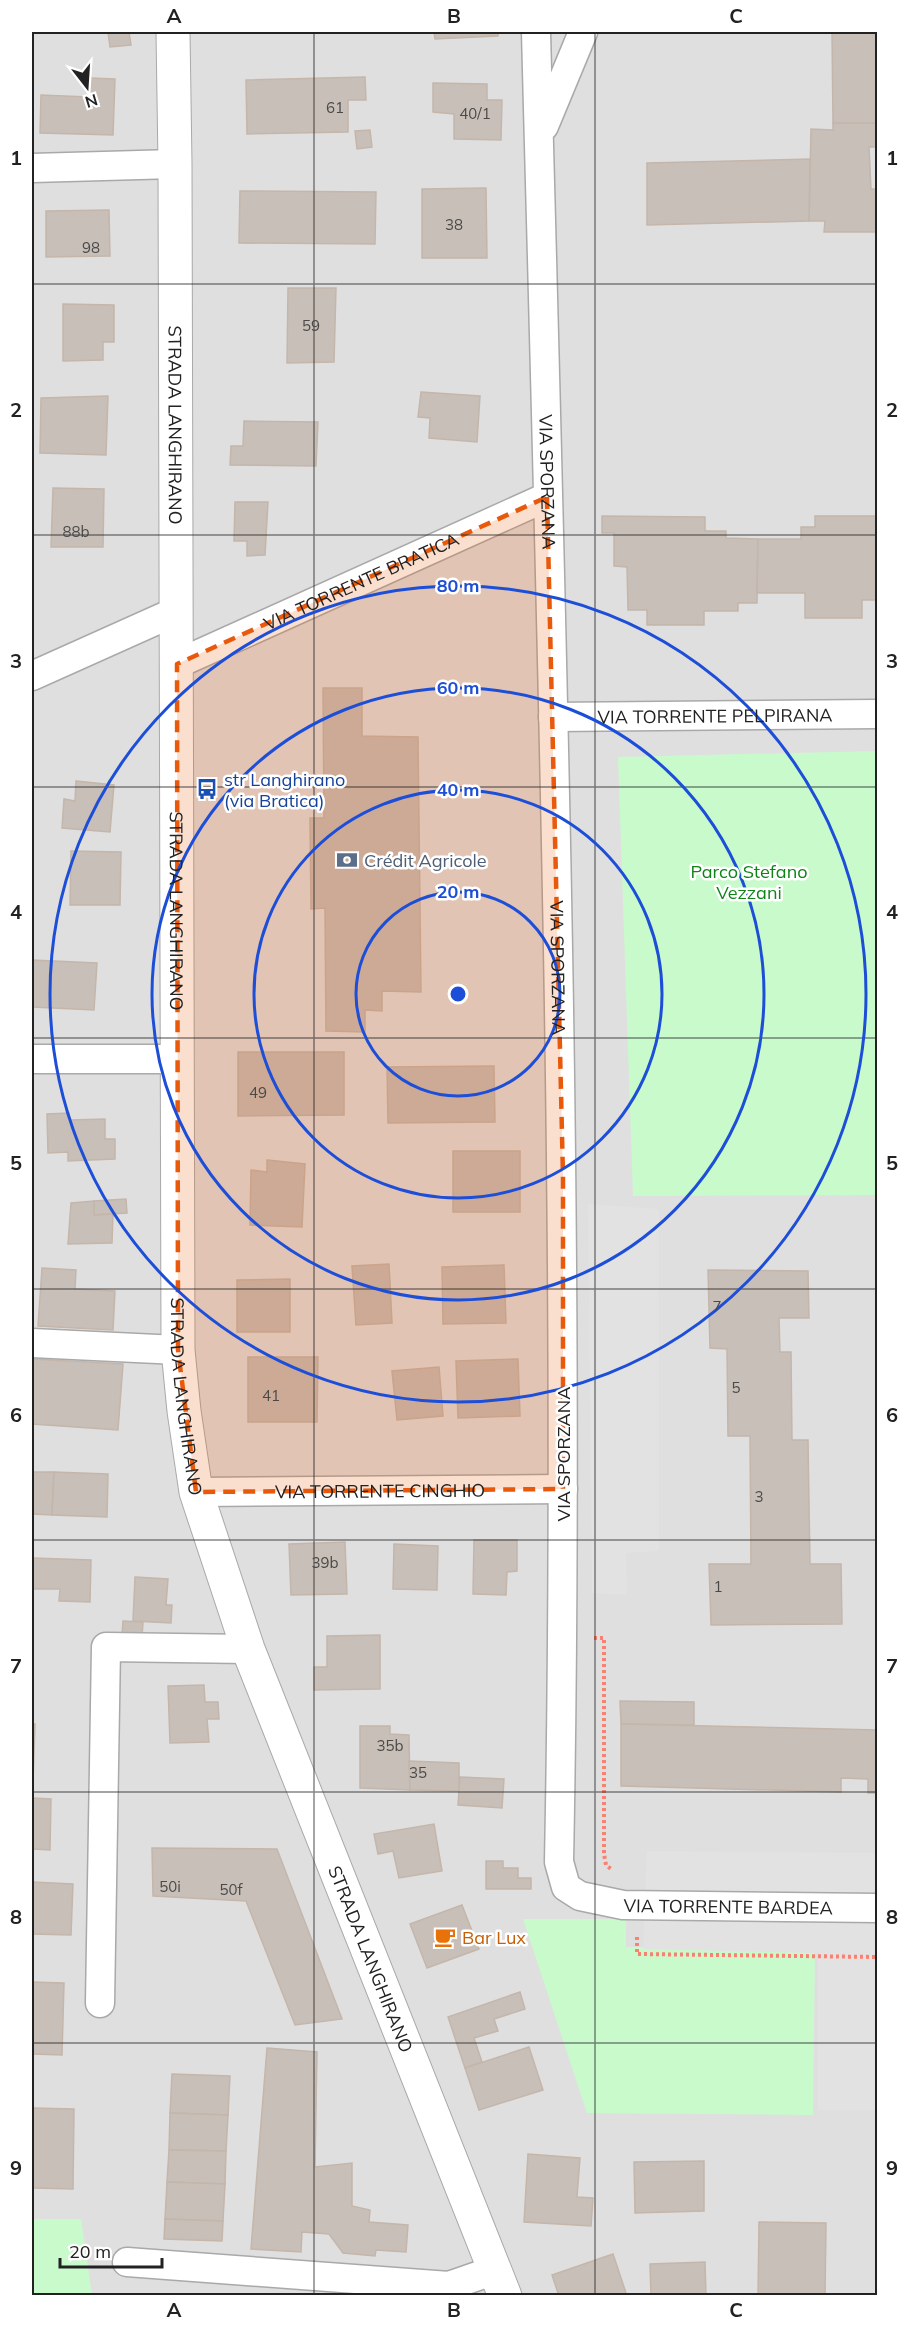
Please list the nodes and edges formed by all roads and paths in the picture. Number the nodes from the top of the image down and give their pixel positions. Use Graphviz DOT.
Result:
graph roads {
  1 [pos="172,32"];
  2 [pos="536,32"];
  3 [pos="583,32"];
  4 [pos="539,139"];
  5 [pos="175,164"];
  6 [pos="32,168"];
  7 [pos="547,497"];
  8 [pos="177,610"];
  9 [pos="177,663"];
  10 [pos="32,676"];
  11 [pos="878,714"];
  12 [pos="553,717"];
  13 [pos="32,1059"];
  14 [pos="177,1059"];
  15 [pos="32,1343"];
  16 [pos="178,1350"];
  17 [pos="563,1489"];
  18 [pos="196,1492"];
  19 [pos="563,1638"];
  20 [pos="248,1649"];
  21 [pos="580,1896"];
  22 [pos="636,1905"];
  23 [pos="878,1908"];
  24 [pos="878,1957"];
  25 [pos="100,2003"];
  26 [pos="128,2262"];
  27 [pos="500,2283"];
  1 -- 5 [label="street, STRADA LANGHIRANO"];
  2 -- 4 [label="street, VIA SPORZANA"];
  3 -- 4 [label="street"];
  4 -- 7 [label="street, VIA SPORZANA"];
  5 -- 6 [label="street"];
  5 -- 8 [label="street, STRADA LANGHIRANO"];
  7 -- 9 [label="street, VIA TORRENTE BRATICA"];
  7 -- 12 [label="street, VIA SPORZANA"];
  8 -- 9 [label="street, STRADA LANGHIRANO"];
  8 -- 10 [label="street"];
  9 -- 14 [label="street, STRADA LANGHIRANO"];
  11 -- 12 [label="street, VIA TORRENTE PELPIRANA"];
  12 -- 17 [label="street, VIA SPORZANA"];
  13 -- 14 [label="street"];
  14 -- 16 [label="street, STRADA LANGHIRANO"];
  15 -- 16 [label="street"];
  16 -- 18 [label="street, STRADA LANGHIRANO"];
  17 -- 18 [label="street, VIA TORRENTE CINGHIO"];
  17 -- 19 [label="street, VIA SPORZANA"];
  18 -- 20 [label="street, STRADA LANGHIRANO"];
  19 -- 21 [label="street, VIA SPORZANA"];
  19 -- 22 [label="path"];
  20 -- 25 [label="street"];
  20 -- 27 [label="street, STRADA LANGHIRANO"];
  21 -- 22 [label="street, VIA TORRENTE BARDEA"];
  22 -- 23 [label="street, VIA TORRENTE BARDEA"];
  22 -- 24 [label="path"];
  26 -- 27 [label="street, STRADA LANGHIRANO"];
}
